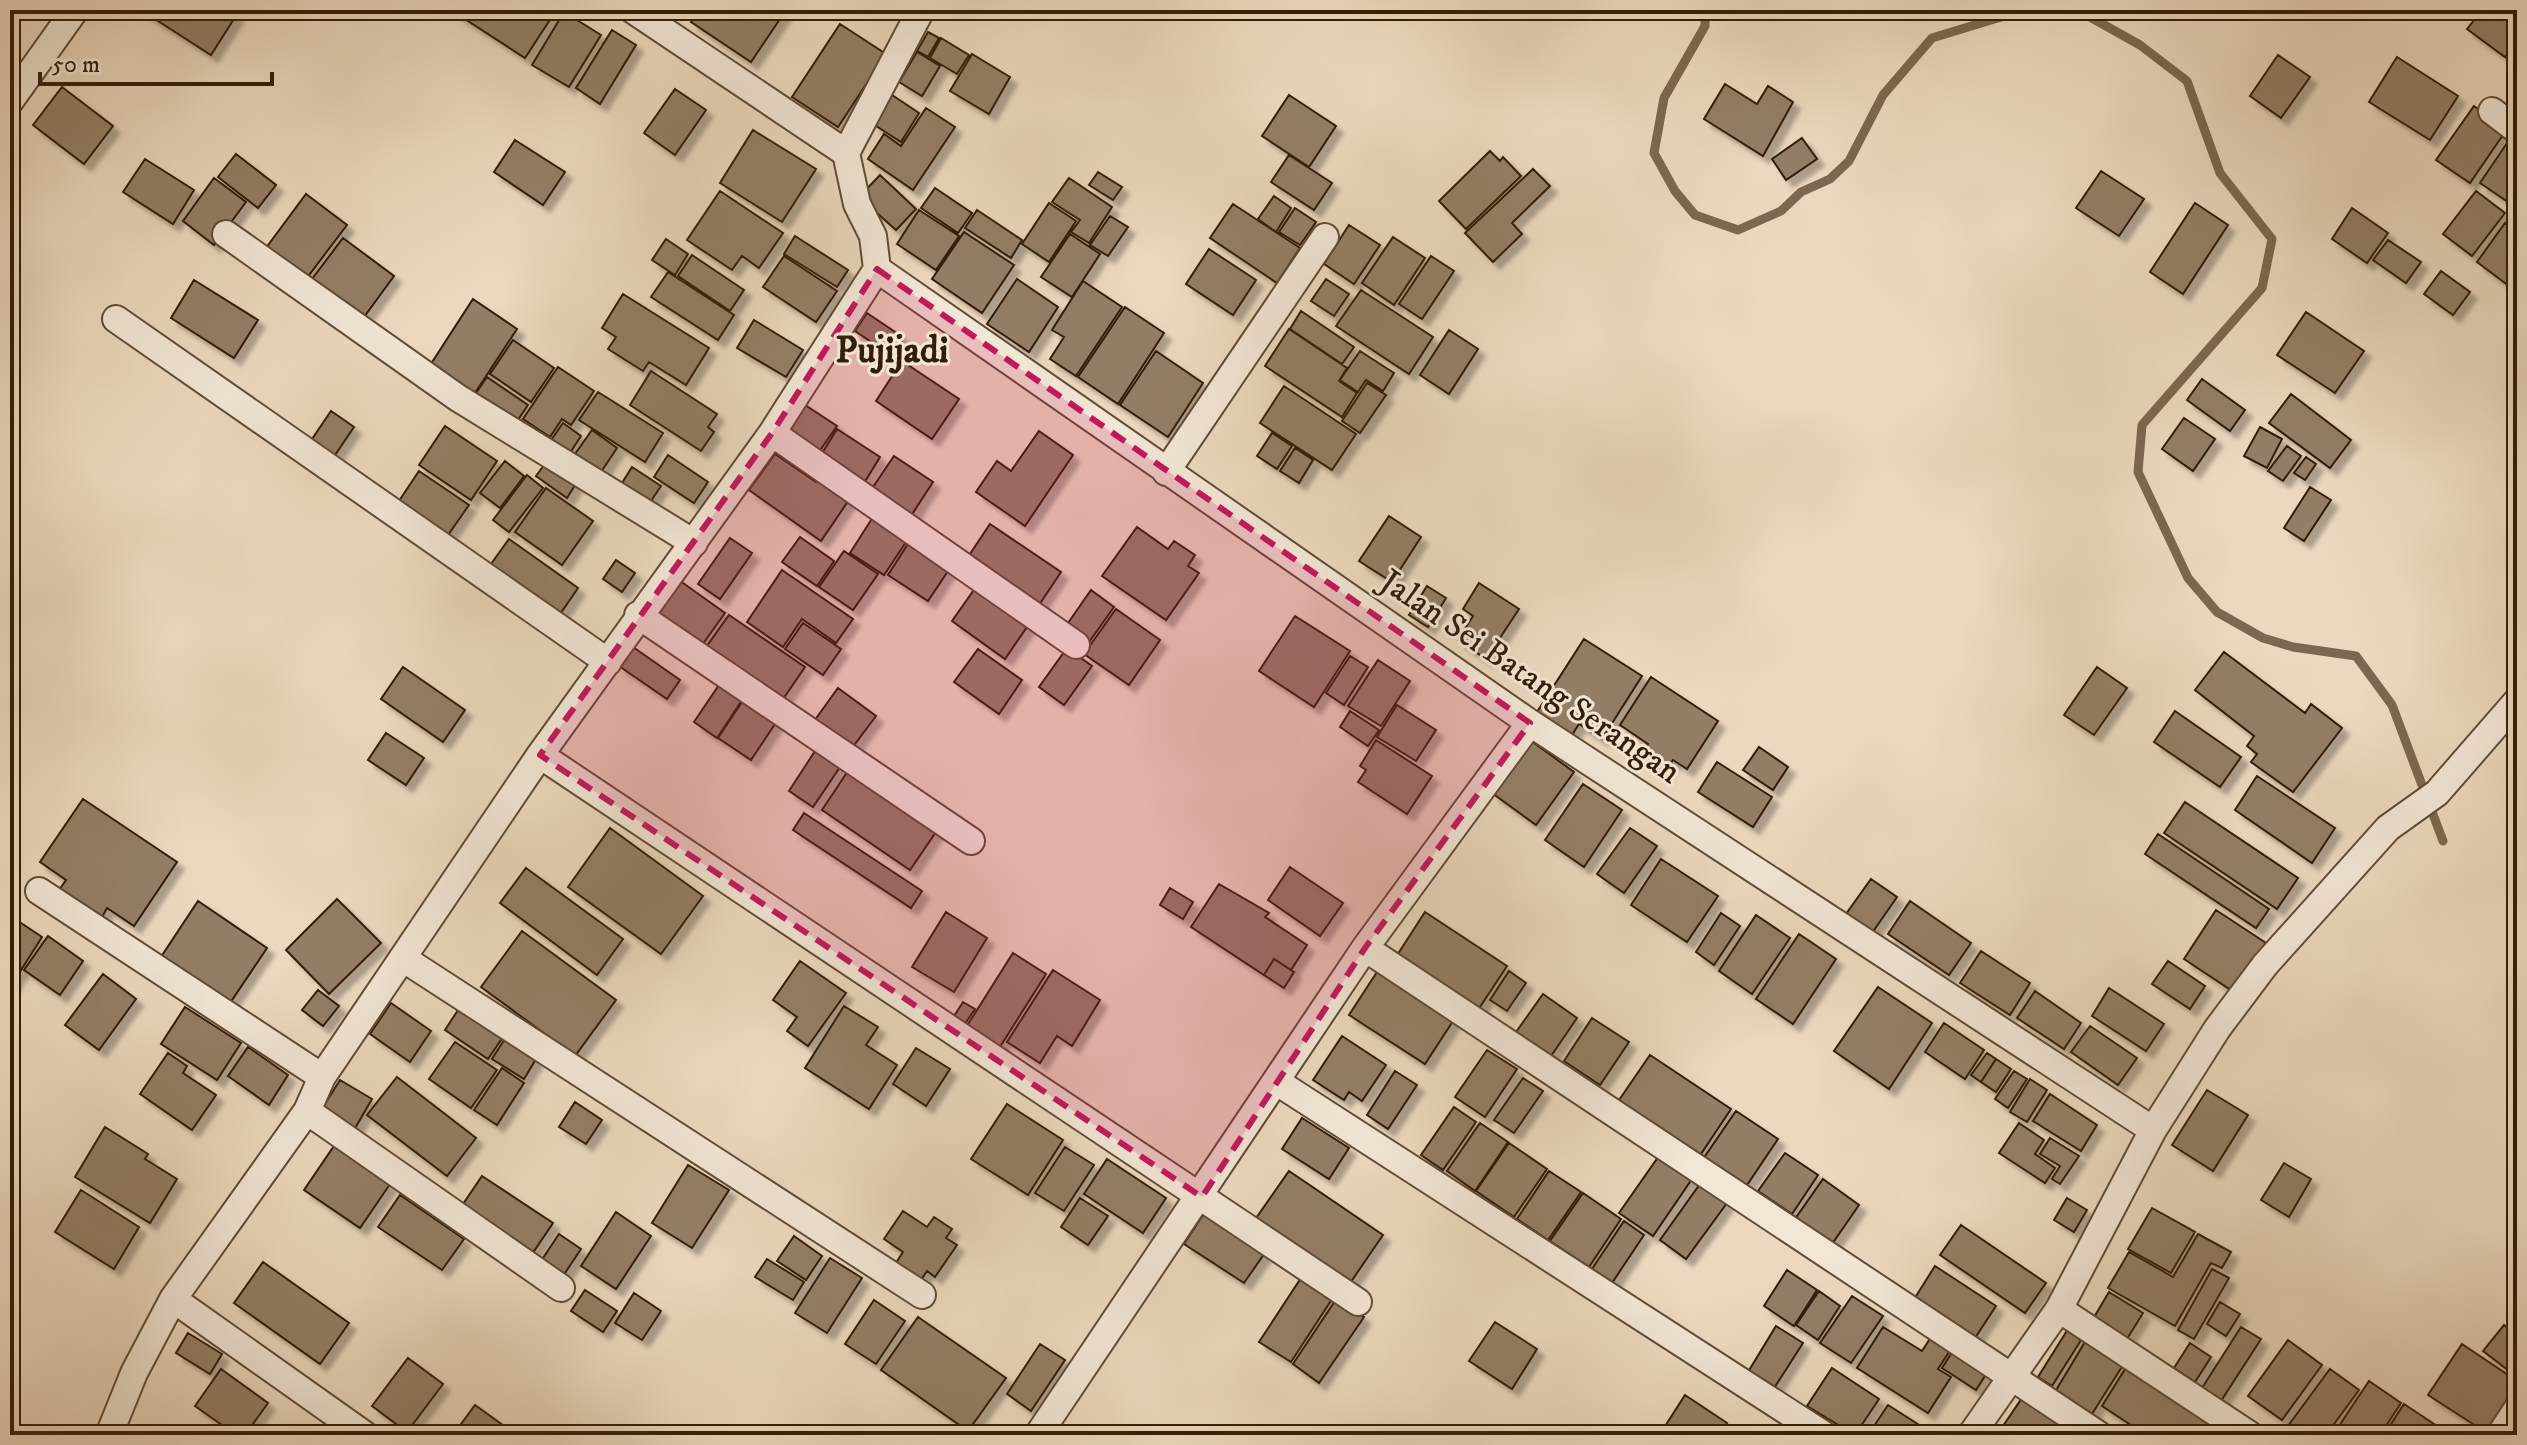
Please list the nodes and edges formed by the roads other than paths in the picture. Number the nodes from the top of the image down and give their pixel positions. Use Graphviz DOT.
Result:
graph roads {
  1 [pos="75,10"];
  2 [pos="633,10"];
  3 [pos="921,10"];
  4 [pos="10,101"];
  5 [pos="2492,111"];
  6 [pos="2517,130"];
  7 [pos="846,153"];
  8 [pos="226,234"];
  9 [pos="1325,237"];
  10 [pos="877,269"];
  11 [pos="116,319"];
  12 [pos="772,433"];
  13 [pos="1166,472"];
  14 [pos="694,543"];
  15 [pos="638,615"];
  16 [pos="1076,645"];
  17 [pos="608,662"];
  18 [pos="2517,701"];
  19 [pos="1530,723"];
  20 [pos="540,755"];
  21 [pos="971,841"];
  22 [pos="39,891"];
  23 [pos="1365,948"];
  24 [pos="404,959"];
  25 [pos="322,1077"];
  26 [pos="1277,1082"];
  27 [pos="307,1111"];
  28 [pos="2153,1130"];
  29 [pos="1202,1197"];
  30 [pos="561,1288"];
  31 [pos="922,1295"];
  32 [pos="173,1299"];
  33 [pos="1358,1302"];
  34 [pos="2059,1309"];
  35 [pos="2012,1375"];
  36 [pos="2517,1409"];
  37 [pos="109,1435"];
  38 [pos="365,1435"];
  39 [pos="1038,1435"];
  40 [pos="1824,1435"];
  41 [pos="1971,1435"];
  42 [pos="2099,1435"];
  43 [pos="2250,1435"];
  44 [pos="2500,1435"];
  1 -- 4 [label="street"];
  2 -- 7 [label="street"];
  3 -- 7 [label="street"];
  5 -- 6 [label="street"];
  7 -- 10 [label="street"];
  8 -- 14 [label="street"];
  9 -- 13 [label="street"];
  10 -- 12 [label="street"];
  10 -- 13 [label="street, Jalan Sei Batang Serangan"];
  11 -- 17 [label="street"];
  12 -- 14 [label="street"];
  12 -- 16 [label="street"];
  13 -- 19 [label="street, Jalan Sei Batang Serangan"];
  14 -- 15 [label="street"];
  15 -- 17 [label="street"];
  15 -- 21 [label="street"];
  17 -- 20 [label="street"];
  18 -- 28 [label="street"];
  19 -- 23 [label="street"];
  19 -- 28 [label="street, Jalan Sei Batang Serangan"];
  20 -- 24 [label="street"];
  20 -- 29 [label="street"];
  22 -- 25 [label="street"];
  23 -- 26 [label="street"];
  23 -- 35 [label="street"];
  24 -- 25 [label="street"];
  24 -- 31 [label="street"];
  25 -- 27 [label="street"];
  26 -- 29 [label="street"];
  26 -- 40 [label="street"];
  27 -- 30 [label="street"];
  27 -- 32 [label="street"];
  28 -- 34 [label="street"];
  29 -- 33 [label="street"];
  29 -- 39 [label="street"];
  32 -- 37 [label="street"];
  32 -- 38 [label="street"];
  34 -- 35 [label="street"];
  34 -- 43 [label="street"];
  35 -- 41 [label="street"];
  35 -- 42 [label="street"];
  36 -- 44 [label="street"];
}
